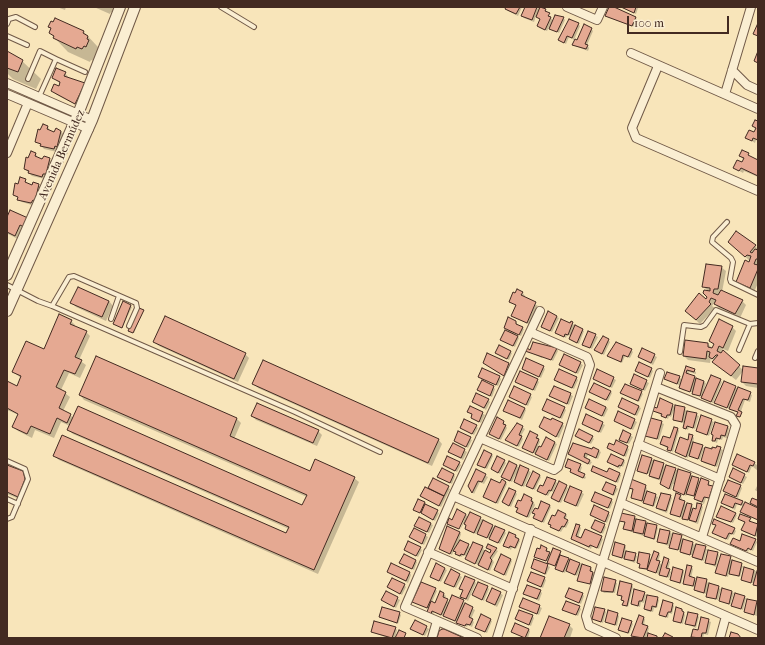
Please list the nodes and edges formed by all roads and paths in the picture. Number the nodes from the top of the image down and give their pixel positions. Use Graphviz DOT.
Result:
graph roads {
  1 [pos="120,7"];
  2 [pos="135,7"];
  3 [pos="221,7"];
  4 [pos="567,7"];
  5 [pos="603,7"];
  6 [pos="751,7"];
  7 [pos="7,24"];
  8 [pos="35,27"];
  9 [pos="254,27"];
  10 [pos="7,36"];
  11 [pos="27,45"];
  12 [pos="631,53"];
  13 [pos="56,59"];
  14 [pos="658,66"];
  15 [pos="732,70"];
  16 [pos="84,72"];
  17 [pos="28,79"];
  18 [pos="8,85"];
  19 [pos="758,90"];
  20 [pos="7,94"];
  21 [pos="725,94"];
  22 [pos="39,97"];
  23 [pos="28,103"];
  24 [pos="758,109"];
  25 [pos="76,118"];
  26 [pos="90,124"];
  27 [pos="7,153"];
  28 [pos="758,191"];
  29 [pos="727,222"];
  30 [pos="7,275"];
  31 [pos="12,288"];
  32 [pos="758,295"];
  33 [pos="119,296"];
  34 [pos="52,306"];
  35 [pos="7,311"];
  36 [pos="540,311"];
  37 [pos="111,319"];
  38 [pos="758,323"];
  39 [pos="750,324"];
  40 [pos="129,326"];
  41 [pos="530,332"];
  42 [pos="739,350"];
  43 [pos="758,351"];
  44 [pos="680,352"];
  45 [pos="755,358"];
  46 [pos="660,373"];
  47 [pos="656,387"];
  48 [pos="480,438"];
  49 [pos="638,444"];
  50 [pos="380,452"];
  51 [pos="7,461"];
  52 [pos="720,479"];
  53 [pos="453,496"];
  54 [pos="7,499"];
  55 [pos="621,503"];
  56 [pos="18,504"];
  57 [pos="7,519"];
  58 [pos="531,530"];
  59 [pos="702,537"];
  60 [pos="428,552"];
  61 [pos="758,562"];
  62 [pos="602,563"];
  63 [pos="513,589"];
  64 [pos="726,616"];
  65 [pos="437,621"];
  66 [pos="758,630"];
  67 [pos="432,638"];
  68 [pos="477,638"];
  69 [pos="497,638"];
  70 [pos="616,638"];
  71 [pos="720,638"];
  1 -- 25 [label="street, Avenida Bermúdez"];
  2 -- 26 [label="street, Avenida Bermúdez"];
  3 -- 9 [label="lane"];
  4 -- 5 [label="street"];
  6 -- 15 [label="street"];
  7 -- 8 [label="lane"];
  10 -- 11 [label="lane"];
  12 -- 14 [label="street"];
  13 -- 16 [label="lane"];
  13 -- 17 [label="lane"];
  13 -- 22 [label="lane"];
  14 -- 21 [label="street"];
  14 -- 28 [label="street"];
  15 -- 19 [label="street"];
  15 -- 21 [label="street"];
  18 -- 22 [label="street"];
  20 -- 23 [label="street"];
  21 -- 24 [label="street"];
  22 -- 25 [label="street"];
  23 -- 25 [label="street"];
  23 -- 27 [label="street"];
  25 -- 26 [label="street"];
  25 -- 30 [label="street, Avenida Bermúdez"];
  26 -- 31 [label="street, Avenida Bermúdez"];
  29 -- 32 [label="lane"];
  31 -- 34 [label="lane"];
  31 -- 35 [label="street, Avenida Bermúdez"];
  33 -- 34 [label="lane"];
  33 -- 37 [label="lane"];
  33 -- 40 [label="lane"];
  34 -- 50 [label="lane"];
  36 -- 41 [label="street"];
  38 -- 39 [label="lane"];
  39 -- 42 [label="lane"];
  39 -- 44 [label="lane"];
  41 -- 48 [label="street"];
  41 -- 48 [label="street"];
  43 -- 45 [label="lane"];
  46 -- 47 [label="street"];
  47 -- 49 [label="street"];
  47 -- 52 [label="street"];
  48 -- 53 [label="street"];
  49 -- 52 [label="street"];
  49 -- 55 [label="street"];
  51 -- 56 [label="lane"];
  52 -- 59 [label="street"];
  53 -- 58 [label="street"];
  53 -- 60 [label="street"];
  54 -- 56 [label="lane"];
  55 -- 59 [label="street"];
  55 -- 62 [label="street"];
  56 -- 57 [label="lane"];
  58 -- 62 [label="street"];
  58 -- 63 [label="street"];
  59 -- 61 [label="street"];
  60 -- 63 [label="street"];
  60 -- 65 [label="street"];
  62 -- 64 [label="street"];
  62 -- 70 [label="street"];
  63 -- 69 [label="street"];
  64 -- 66 [label="street"];
  64 -- 71 [label="street"];
  65 -- 67 [label="street"];
  65 -- 68 [label="street"];
}
